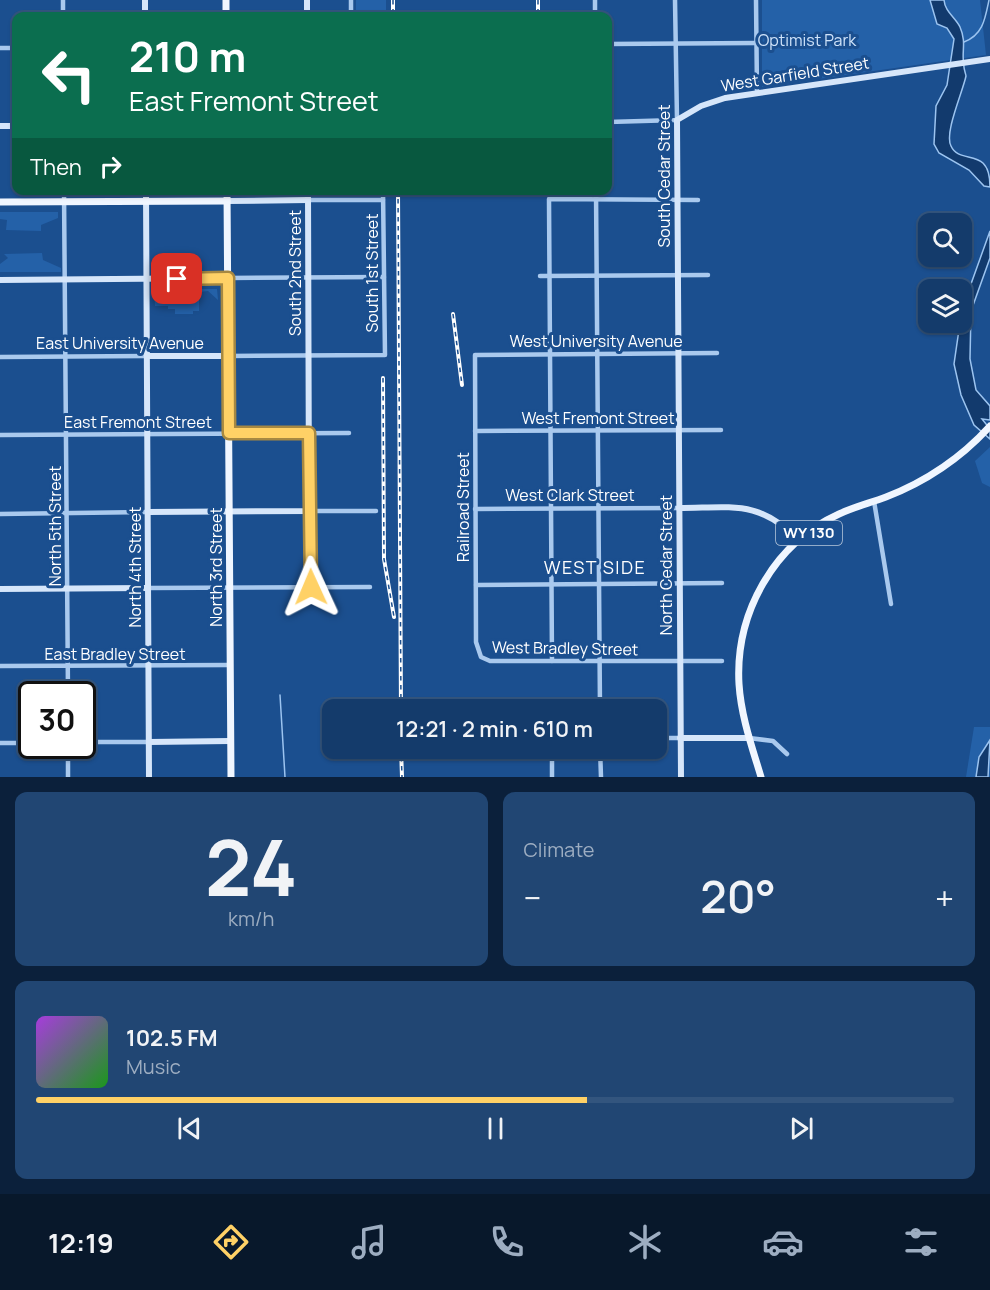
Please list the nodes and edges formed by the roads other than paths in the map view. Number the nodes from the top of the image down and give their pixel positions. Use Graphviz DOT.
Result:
graph roads {
  1 [pos="675,0"];
  2 [pos="756,0"];
  3 [pos="757,43"];
  4 [pos="612,44"];
  5 [pos="675,44"];
  6 [pos="990,58"];
  7 [pos="757,92"];
  8 [pos="677,120"];
  9 [pos="612,122"];
  10 [pos="64,195"];
  11 [pos="146,195"];
  12 [pos="227,195"];
  13 [pos="308,195"];
  14 [pos="383,195"];
  15 [pos="596,195"];
  16 [pos="677,199"];
  17 [pos="308,200"];
  18 [pos="383,200"];
  19 [pos="596,200"];
  20 [pos="698,200"];
  21 [pos="64,201"];
  22 [pos="146,201"];
  23 [pos="227,201"];
  24 [pos="0,202"];
  25 [pos="708,275"];
  26 [pos="540,276"];
  27 [pos="549,276"];
  28 [pos="597,276"];
  29 [pos="678,276"];
  30 [pos="384,277"];
  31 [pos="228,278"];
  32 [pos="308,278"];
  33 [pos="65,279"];
  34 [pos="146,279"];
  35 [pos="0,280"];
  36 [pos="550,353"];
  37 [pos="598,353"];
  38 [pos="678,353"];
  39 [pos="717,353"];
  40 [pos="309,355"];
  41 [pos="385,355"];
  42 [pos="475,355"];
  43 [pos="147,356"];
  44 [pos="228,356"];
  45 [pos="0,357"];
  46 [pos="66,357"];
  47 [pos="990,426"];
  48 [pos="551,430"];
  49 [pos="597,430"];
  50 [pos="679,430"];
  51 [pos="721,430"];
  52 [pos="475,431"];
  53 [pos="229,433"];
  54 [pos="309,433"];
  55 [pos="349,433"];
  56 [pos="66,434"];
  57 [pos="147,434"];
  58 [pos="0,435"];
  59 [pos="874,501"];
  60 [pos="679,507"];
  61 [pos="551,508"];
  62 [pos="598,508"];
  63 [pos="475,509"];
  64 [pos="309,511"];
  65 [pos="376,511"];
  66 [pos="229,512"];
  67 [pos="67,513"];
  68 [pos="148,513"];
  69 [pos="0,514"];
  70 [pos="799,541"];
  71 [pos="551,584"];
  72 [pos="599,584"];
  73 [pos="680,584"];
  74 [pos="722,584"];
  75 [pos="476,585"];
  76 [pos="311,587"];
  77 [pos="370,587"];
  78 [pos="148,588"];
  79 [pos="230,588"];
  80 [pos="0,589"];
  81 [pos="67,589"];
  82 [pos="891,604"];
  83 [pos="481,657"];
  84 [pos="552,661"];
  85 [pos="599,661"];
  86 [pos="680,661"];
  87 [pos="722,661"];
  88 [pos="230,665"];
  89 [pos="0,666"];
  90 [pos="68,666"];
  91 [pos="149,666"];
  92 [pos="68,681"];
  93 [pos="600,699"];
  94 [pos="667,738"];
  95 [pos="681,738"];
  96 [pos="749,738"];
  97 [pos="230,741"];
  98 [pos="96,742"];
  99 [pos="149,742"];
  100 [pos="0,743"];
  101 [pos="18,743"];
  102 [pos="787,754"];
  103 [pos="68,759"];
  104 [pos="552,759"];
  105 [pos="600,759"];
  106 [pos="68,777"];
  107 [pos="149,777"];
  108 [pos="231,777"];
  109 [pos="552,777"];
  110 [pos="600,777"];
  111 [pos="681,777"];
  112 [pos="761,777"];
  1 -- 5 [label="street, South Cedar Street"];
  2 -- 3 [label="street"];
  3 -- 5 [label="street"];
  3 -- 7 [label="street"];
  4 -- 5 [label="street"];
  5 -- 8 [label="street, South Cedar Street"];
  6 -- 7 [label="street, West Garfield Street"];
  7 -- 8 [label="street, West Garfield Street"];
  8 -- 9 [label="street, West Garfield Street"];
  8 -- 16 [label="street, South Cedar Street"];
  10 -- 21 [label="street, North 5th Street"];
  11 -- 22 [label="street, North 4th Street"];
  12 -- 23 [label="main road, North 3rd Street"];
  13 -- 17 [label="street, South 2nd Street"];
  14 -- 18 [label="street, South 1st Street"];
  15 -- 19 [label="street"];
  16 -- 19 [label="street"];
  16 -- 20 [label="street"];
  16 -- 29 [label="street, South Cedar Street"];
  17 -- 18 [label="street"];
  17 -- 23 [label="street"];
  17 -- 32 [label="street, South 2nd Street"];
  18 -- 30 [label="street, South 1st Street"];
  19 -- 27 [label="street"];
  19 -- 28 [label="street"];
  21 -- 22 [label="main road"];
  21 -- 24 [label="main road"];
  21 -- 33 [label="street, North 5th Street"];
  22 -- 23 [label="main road"];
  22 -- 34 [label="street, North 4th Street"];
  23 -- 31 [label="main road, North 3rd Street"];
  25 -- 29 [label="street"];
  26 -- 27 [label="street"];
  27 -- 28 [label="street"];
  27 -- 36 [label="street"];
  28 -- 29 [label="street"];
  28 -- 37 [label="street"];
  29 -- 38 [label="street, South Cedar Street"];
  30 -- 32 [label="street"];
  30 -- 41 [label="street, South 1st Street"];
  31 -- 32 [label="street"];
  31 -- 34 [label="street"];
  31 -- 44 [label="main road, North 3rd Street"];
  32 -- 40 [label="street, South 2nd Street"];
  33 -- 34 [label="street"];
  33 -- 35 [label="street"];
  33 -- 46 [label="street, North 5th Street"];
  34 -- 43 [label="street, North 4th Street"];
  36 -- 37 [label="street, West University Avenue"];
  36 -- 42 [label="street, West University Avenue"];
  36 -- 48 [label="street"];
  37 -- 38 [label="street, West University Avenue"];
  37 -- 49 [label="street"];
  38 -- 39 [label="street, West University Avenue"];
  38 -- 50 [label="street, North Cedar Street"];
  40 -- 41 [label="street, East University Avenue"];
  40 -- 44 [label="street, East University Avenue"];
  40 -- 54 [label="street, South 2nd Street"];
  42 -- 52 [label="street, Railroad Street"];
  43 -- 44 [label="street, East University Avenue"];
  43 -- 46 [label="street, East University Avenue"];
  43 -- 57 [label="street, North 4th Street"];
  44 -- 53 [label="main road, North 3rd Street"];
  45 -- 46 [label="street, East University Avenue"];
  46 -- 56 [label="street, North 5th Street"];
  47 -- 59 [label="main road, WY 130"];
  48 -- 49 [label="street, West Fremont Street"];
  48 -- 52 [label="street, West Fremont Street"];
  48 -- 61 [label="street"];
  49 -- 50 [label="street, West Fremont Street"];
  49 -- 62 [label="street"];
  50 -- 51 [label="street, West Fremont Street"];
  50 -- 60 [label="street, North Cedar Street"];
  52 -- 63 [label="street, Railroad Street"];
  53 -- 54 [label="street, East Fremont Street"];
  53 -- 57 [label="street, East Fremont Street"];
  53 -- 66 [label="main road, North 3rd Street"];
  54 -- 55 [label="street, East Fremont Street"];
  54 -- 64 [label="street, South 2nd Street"];
  56 -- 57 [label="street, East Fremont Street"];
  56 -- 58 [label="street, East Fremont Street"];
  56 -- 67 [label="street, North 5th Street"];
  57 -- 68 [label="street, North 4th Street"];
  59 -- 70 [label="main road, WY 130"];
  59 -- 82 [label="street"];
  60 -- 62 [label="street, West Clark Street"];
  60 -- 70 [label="street, West Clark Street"];
  60 -- 73 [label="street, North Cedar Street"];
  61 -- 62 [label="street, West Clark Street"];
  61 -- 63 [label="street, West Clark Street"];
  61 -- 71 [label="street"];
  62 -- 72 [label="street"];
  63 -- 75 [label="street, Railroad Street"];
  64 -- 65 [label="street"];
  64 -- 66 [label="street"];
  64 -- 76 [label="street"];
  66 -- 68 [label="street"];
  66 -- 79 [label="main road, North 3rd Street"];
  67 -- 68 [label="street"];
  67 -- 69 [label="street"];
  67 -- 81 [label="street, North 5th Street"];
  68 -- 78 [label="street, North 4th Street"];
  70 -- 96 [label="main road, WY 130"];
  71 -- 72 [label="street"];
  71 -- 75 [label="street"];
  71 -- 84 [label="street"];
  72 -- 73 [label="street"];
  72 -- 85 [label="street"];
  73 -- 74 [label="street"];
  73 -- 86 [label="street, North Cedar Street"];
  75 -- 83 [label="street, Railroad Street"];
  76 -- 77 [label="street"];
  76 -- 79 [label="street"];
  78 -- 79 [label="street"];
  78 -- 81 [label="street"];
  78 -- 91 [label="street, North 4th Street"];
  79 -- 88 [label="main road, North 3rd Street"];
  80 -- 81 [label="street"];
  81 -- 90 [label="street, North 5th Street"];
  83 -- 84 [label="street, West Bradley Street"];
  84 -- 85 [label="street, West Bradley Street"];
  85 -- 86 [label="street, West Bradley Street"];
  85 -- 93 [label="street"];
  86 -- 87 [label="street, West Bradley Street"];
  86 -- 95 [label="street, North Cedar Street"];
  88 -- 91 [label="street, East Bradley Street"];
  88 -- 97 [label="main road, North 3rd Street"];
  89 -- 90 [label="street, East Bradley Street"];
  90 -- 91 [label="street, East Bradley Street"];
  90 -- 92 [label="street, North 5th Street"];
  91 -- 99 [label="street, North 4th Street"];
  94 -- 95 [label="street"];
  95 -- 96 [label="street"];
  95 -- 111 [label="street, North Cedar Street"];
  96 -- 102 [label="street"];
  96 -- 112 [label="main road, WY 130"];
  97 -- 99 [label="street"];
  97 -- 108 [label="main road, North 3rd Street"];
  98 -- 99 [label="street"];
  99 -- 107 [label="street, North 4th Street"];
  100 -- 101 [label="street"];
  103 -- 106 [label="street"];
  104 -- 109 [label="street"];
  105 -- 110 [label="street"];
}
